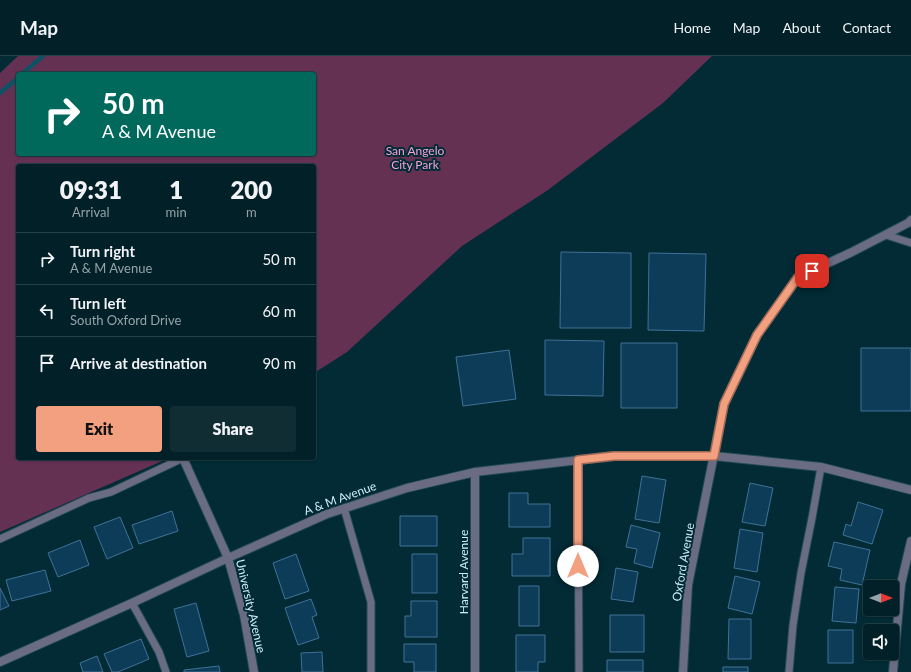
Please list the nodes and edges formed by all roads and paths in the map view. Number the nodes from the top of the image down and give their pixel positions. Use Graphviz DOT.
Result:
graph roads {
  1 [pos="911,220"];
  2 [pos="886,235"];
  3 [pos="911,244"];
  4 [pos="714,456"];
  5 [pos="179,460"];
  6 [pos="184,460"];
  7 [pos="578,460"];
  8 [pos="821,467"];
  9 [pos="474,472"];
  10 [pos="911,490"];
  11 [pos="344,508"];
  12 [pos="0,539"];
  13 [pos="911,541"];
  14 [pos="228,558"];
  15 [pos="132,603"];
  16 [pos="0,662"];
  17 [pos="166,672"];
  18 [pos="254,672"];
  19 [pos="372,672"];
  20 [pos="475,672"];
  21 [pos="579,672"];
  22 [pos="683,672"];
  23 [pos="789,672"];
  24 [pos="893,672"];
  1 -- 2 [label="street, Oxford Avenue"];
  2 -- 3 [label="lane"];
  2 -- 4 [label="street, Oxford Avenue"];
  4 -- 7 [label="street, A & M Avenue"];
  4 -- 8 [label="street, A & M Avenue"];
  4 -- 22 [label="street, Oxford Avenue"];
  5 -- 12 [label="lane"];
  6 -- 14 [label="street, University Avenue"];
  7 -- 9 [label="street, A & M Avenue"];
  7 -- 21 [label="lane"];
  8 -- 10 [label="street, A & M Avenue"];
  8 -- 23 [label="lane"];
  9 -- 11 [label="street, A & M Avenue"];
  9 -- 20 [label="street, Harvard Avenue"];
  11 -- 14 [label="street, A & M Avenue"];
  11 -- 19 [label="lane"];
  13 -- 24 [label="street"];
  14 -- 15 [label="street, A & M Avenue"];
  14 -- 18 [label="street, University Avenue"];
  15 -- 16 [label="street, A & M Avenue"];
  15 -- 17 [label="lane"];
}
